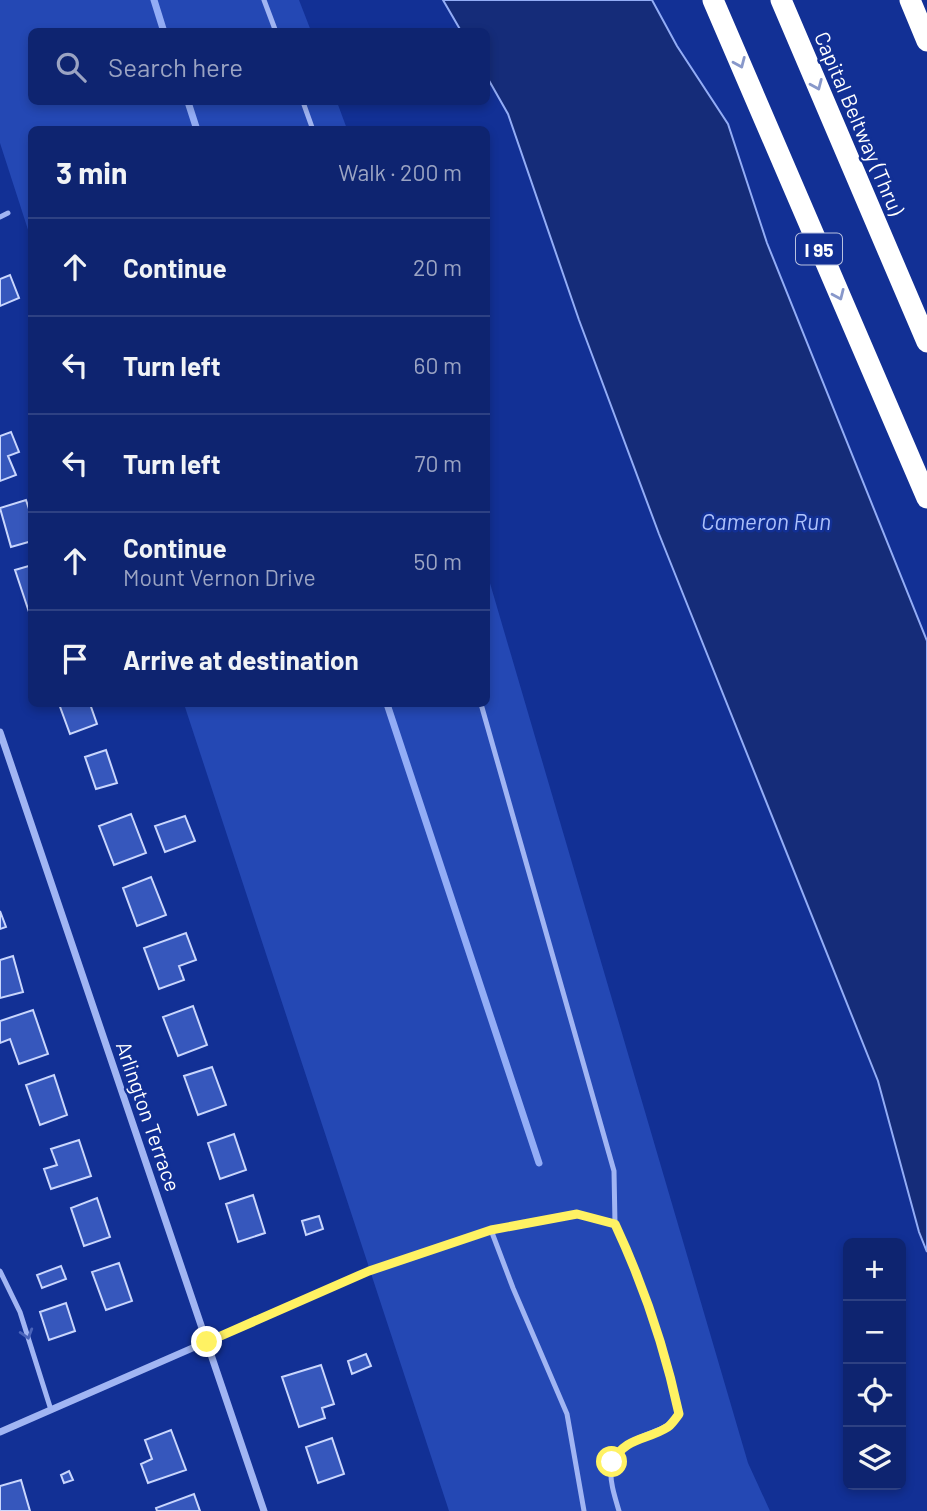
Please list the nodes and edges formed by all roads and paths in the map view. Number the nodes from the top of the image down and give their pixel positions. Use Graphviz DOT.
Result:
graph roads {
  1 [pos="264,0"];
  2 [pos="713,0"];
  3 [pos="781,0"];
  4 [pos="910,0"];
  5 [pos="274,28"];
  6 [pos="927,41"];
  7 [pos="304,105"];
  8 [pos="312,126"];
  9 [pos="8,213"];
  10 [pos="0,217"];
  11 [pos="927,342"];
  12 [pos="927,498"];
  13 [pos="482,707"];
  14 [pos="0,732"];
  15 [pos="615,1224"];
  16 [pos="491,1230"];
  17 [pos="0,1271"];
  18 [pos="369,1271"];
  19 [pos="207,1342"];
  20 [pos="51,1410"];
  21 [pos="0,1432"];
  22 [pos="264,1511"];
  23 [pos="584,1511"];
  24 [pos="619,1511"];
  1 -- 5 [label="lane"];
  2 -- 12 [label="highway, I 95, one-way"];
  3 -- 11 [label="highway, Capital Beltway (Thru), one-way"];
  4 -- 6 [label="highway"];
  7 -- 8 [label="lane"];
  9 -- 10 [label="lane"];
  13 -- 15 [label="lane"];
  14 -- 19 [label="street, Arlington Terrace"];
  15 -- 16 [label="lane"];
  15 -- 24 [label="lane"];
  16 -- 18 [label="lane"];
  16 -- 23 [label="lane"];
  17 -- 20 [label="lane, one-way"];
  18 -- 19 [label="street"];
  19 -- 20 [label="street"];
  19 -- 22 [label="street, Arlington Terrace"];
  20 -- 21 [label="street"];
}
